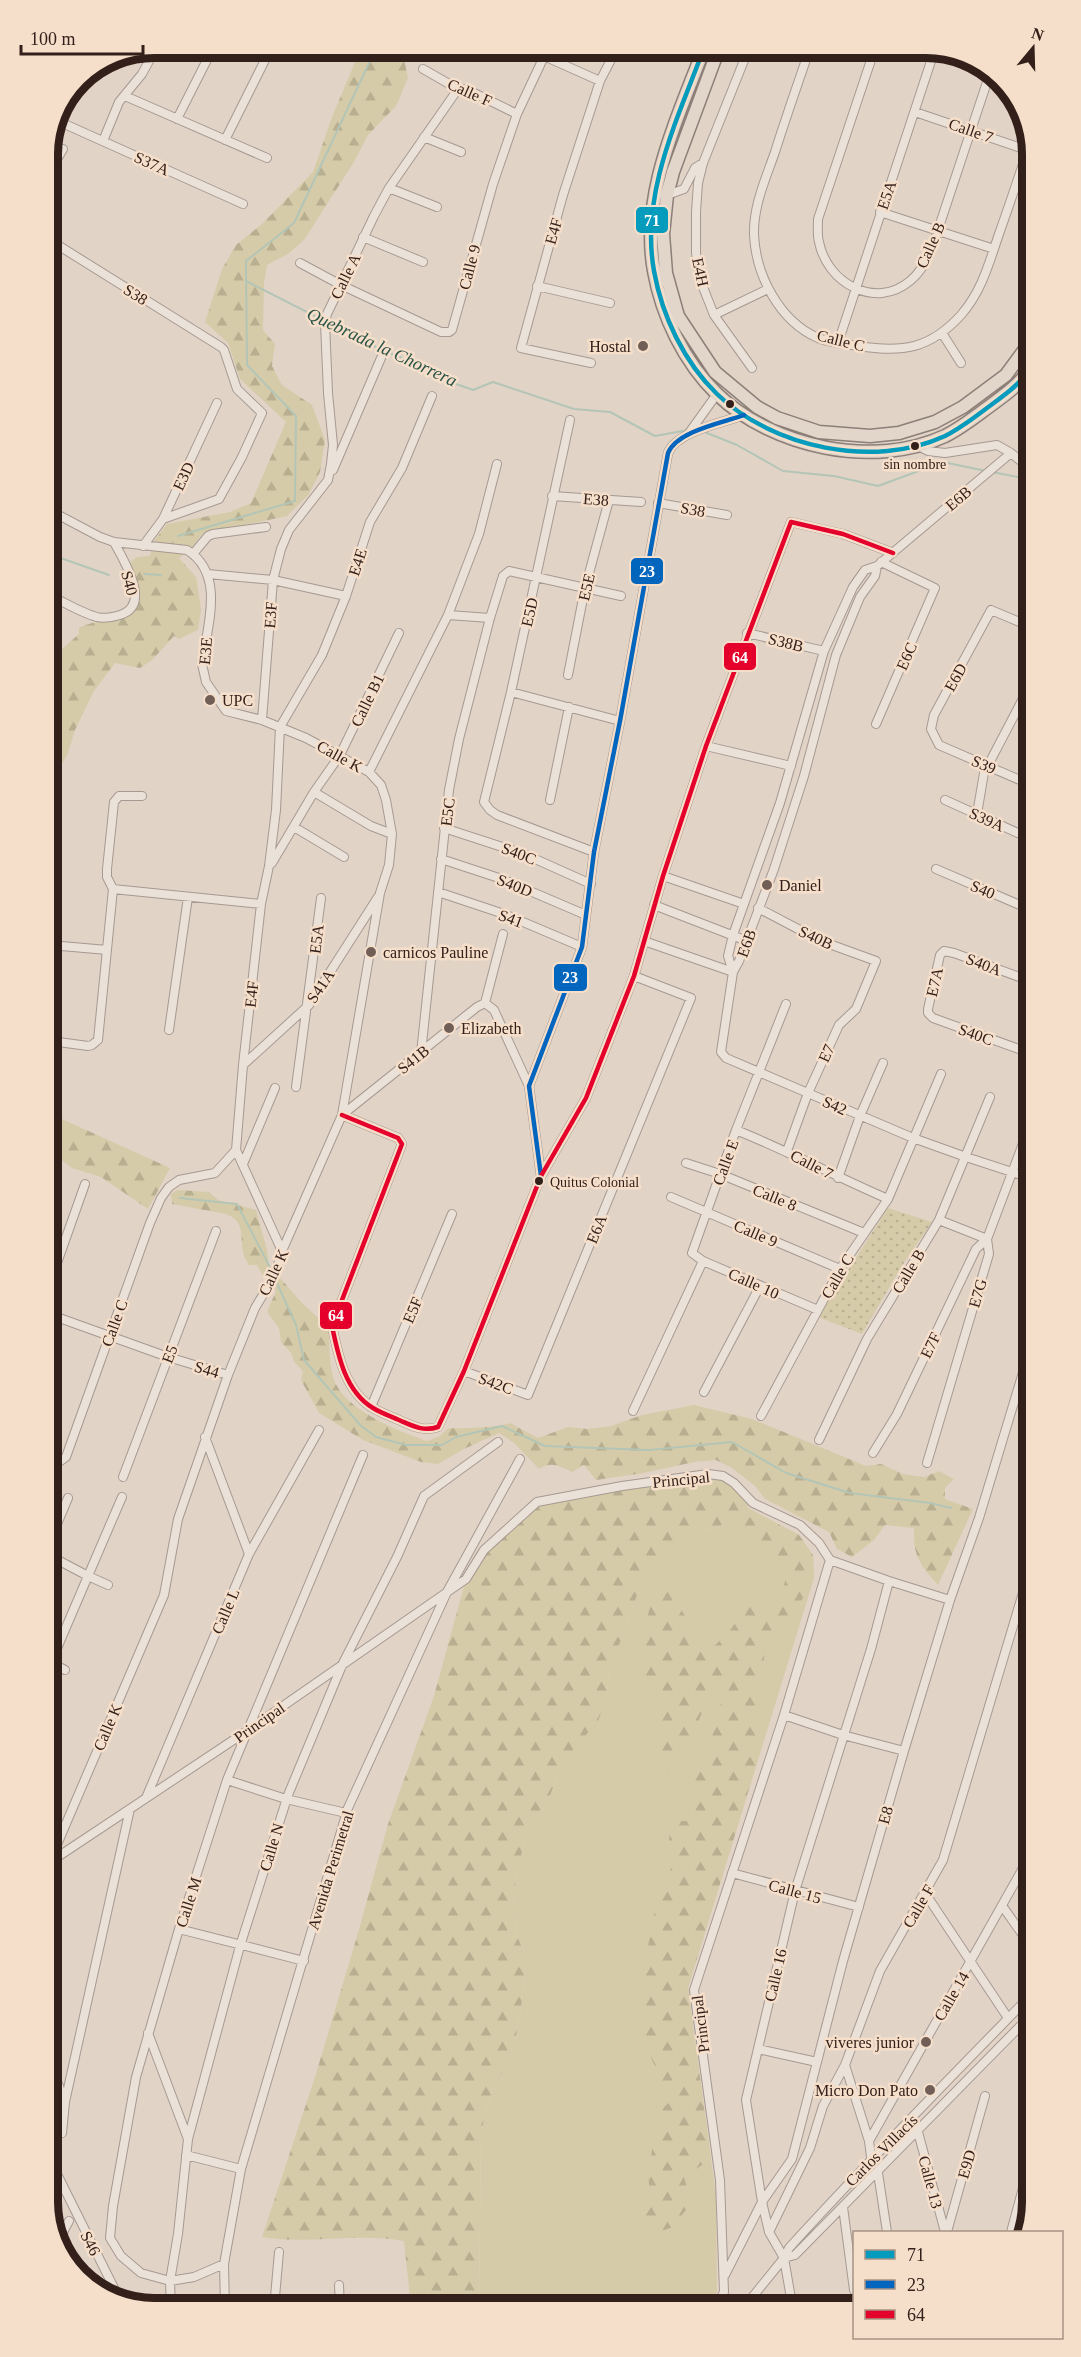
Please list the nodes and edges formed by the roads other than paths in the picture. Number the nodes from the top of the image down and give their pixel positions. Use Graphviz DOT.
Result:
graph roads {
  1 [pos="150,58"];
  2 [pos="208,58"];
  3 [pos="266,58"];
  4 [pos="543,58"];
  5 [pos="558,59"];
  6 [pos="612,59"];
  7 [pos="700,59"];
  8 [pos="715,59"];
  9 [pos="745,59"];
  10 [pos="806,59"];
  11 [pos="871,59"];
  12 [pos="932,59"];
  13 [pos="423,69"];
  14 [pos="600,81"];
  15 [pos="988,81"];
  16 [pos="458,89"];
  17 [pos="125,96"];
  18 [pos="915,112"];
  19 [pos="517,114"];
  20 [pos="177,119"];
  21 [pos="64,124"];
  22 [pos="972,130"];
  23 [pos="424,137"];
  24 [pos="225,140"];
  25 [pos="102,141"];
  26 [pos="63,149"];
  27 [pos="1022,149"];
  28 [pos="461,152"];
  29 [pos="59,156"];
  30 [pos="267,158"];
  31 [pos="703,163"];
  32 [pos="1022,166"];
  33 [pos="390,188"];
  34 [pos="668,195"];
  35 [pos="243,204"];
  36 [pos="437,207"];
  37 [pos="880,212"];
  38 [pos="938,230"];
  39 [pos="363,237"];
  40 [pos="59,245"];
  41 [pos="994,249"];
  42 [pos="423,262"];
  43 [pos="300,263"];
  44 [pos="341,285"];
  45 [pos="537,286"];
  46 [pos="768,289"];
  47 [pos="856,290"];
  48 [pos="609,303"];
  49 [pos="714,315"];
  50 [pos="942,333"];
  51 [pos="838,343"];
  52 [pos="1022,353"];
  53 [pos="381,358"];
  54 [pos="591,363"];
  55 [pos="961,363"];
  56 [pos="752,368"];
  57 [pos="1022,378"];
  58 [pos="717,394"];
  59 [pos="432,396"];
  60 [pos="217,403"];
  61 [pos="744,415"];
  62 [pos="570,420"];
  63 [pos="689,433"];
  64 [pos="915,445"];
  65 [pos="1011,453"];
  66 [pos="1022,462"];
  67 [pos="497,464"];
  68 [pos="328,480"];
  69 [pos="552,496"];
  70 [pos="609,500"];
  71 [pos="641,502"];
  72 [pos="658,503"];
  73 [pos="59,515"];
  74 [pos="727,515"];
  75 [pos="163,519"];
  76 [pos="266,526"];
  77 [pos="114,542"];
  78 [pos="147,546"];
  79 [pos="190,552"];
  80 [pos="893,553"];
  81 [pos="879,564"];
  82 [pos="208,574"];
  83 [pos="537,578"];
  84 [pos="273,580"];
  85 [pos="585,588"];
  86 [pos="346,596"];
  87 [pos="621,596"];
  88 [pos="59,599"];
  89 [pos="448,615"];
  90 [pos="490,618"];
  91 [pos="1022,623"];
  92 [pos="399,633"];
  93 [pos="747,633"];
  94 [pos="824,651"];
  95 [pos="568,675"];
  96 [pos="511,692"];
  97 [pos="1022,700"];
  98 [pos="569,707"];
  99 [pos="262,720"];
  100 [pos="620,721"];
  101 [pos="876,724"];
  102 [pos="280,727"];
  103 [pos="939,745"];
  104 [pos="706,746"];
  105 [pos="340,755"];
  106 [pos="988,765"];
  107 [pos="791,766"];
  108 [pos="369,772"];
  109 [pos="1022,781"];
  110 [pos="314,792"];
  111 [pos="142,796"];
  112 [pos="550,800"];
  113 [pos="945,800"];
  114 [pos="780,803"];
  115 [pos="793,807"];
  116 [pos="976,814"];
  117 [pos="294,827"];
  118 [pos="444,828"];
  119 [pos="392,834"];
  120 [pos="1022,835"];
  121 [pos="594,852"];
  122 [pos="344,857"];
  123 [pos="441,860"];
  124 [pos="269,866"];
  125 [pos="936,869"];
  126 [pos="663,876"];
  127 [pos="591,884"];
  128 [pos="113,890"];
  129 [pos="438,892"];
  130 [pos="380,893"];
  131 [pos="189,897"];
  132 [pos="321,898"];
  133 [pos="261,904"];
  134 [pos="744,904"];
  135 [pos="654,905"];
  136 [pos="1022,906"];
  137 [pos="758,908"];
  138 [pos="586,915"];
  139 [pos="503,934"];
  140 [pos="733,936"];
  141 [pos="644,941"];
  142 [pos="747,941"];
  143 [pos="59,946"];
  144 [pos="582,947"];
  145 [pos="107,950"];
  146 [pos="940,955"];
  147 [pos="876,961"];
  148 [pos="734,972"];
  149 [pos="634,976"];
  150 [pos="1022,978"];
  151 [pos="485,1003"];
  152 [pos="786,1004"];
  153 [pos="309,1005"];
  154 [pos="928,1009"];
  155 [pos="169,1030"];
  156 [pos="59,1042"];
  157 [pos="1022,1050"];
  158 [pos="421,1053"];
  159 [pos="883,1063"];
  160 [pos="243,1065"];
  161 [pos="760,1072"];
  162 [pos="940,1074"];
  163 [pos="529,1086"];
  164 [pos="296,1087"];
  165 [pos="275,1088"];
  166 [pos="808,1093"];
  167 [pos="990,1097"];
  168 [pos="342,1115"];
  169 [pos="860,1116"];
  170 [pos="736,1130"];
  171 [pos="913,1138"];
  172 [pos="1022,1148"];
  173 [pos="236,1150"];
  174 [pos="787,1151"];
  175 [pos="966,1157"];
  176 [pos="686,1162"];
  177 [pos="243,1164"];
  178 [pos="1014,1172"];
  179 [pos="720,1174"];
  180 [pos="1022,1175"];
  181 [pos="542,1176"];
  182 [pos="838,1178"];
  183 [pos="85,1184"];
  184 [pos="671,1197"];
  185 [pos="888,1199"];
  186 [pos="707,1212"];
  187 [pos="452,1214"];
  188 [pos="939,1220"];
  189 [pos="216,1231"];
  190 [pos="864,1233"];
  191 [pos="987,1239"];
  192 [pos="282,1251"];
  193 [pos="692,1253"];
  194 [pos="58,1259"];
  195 [pos="704,1261"];
  196 [pos="840,1269"];
  197 [pos="760,1286"];
  198 [pos="818,1310"];
  199 [pos="58,1318"];
  200 [pos="109,1336"];
  201 [pos="168,1357"];
  202 [pos="464,1371"];
  203 [pos="228,1376"];
  204 [pos="1022,1376"];
  205 [pos="704,1392"];
  206 [pos="528,1395"];
  207 [pos="371,1407"];
  208 [pos="633,1411"];
  209 [pos="761,1416"];
  210 [pos="319,1430"];
  211 [pos="205,1437"];
  212 [pos="819,1440"];
  213 [pos="498,1442"];
  214 [pos="873,1453"];
  215 [pos="363,1455"];
  216 [pos="520,1459"];
  217 [pos="58,1462"];
  218 [pos="927,1463"];
  219 [pos="123,1477"];
  220 [pos="122,1497"];
  221 [pos="68,1498"];
  222 [pos="58,1521"];
  223 [pos="249,1554"];
  224 [pos="58,1560"];
  225 [pos="830,1560"];
  226 [pos="88,1576"];
  227 [pos="890,1581"];
  228 [pos="108,1585"];
  229 [pos="447,1592"];
  230 [pos="1022,1596"];
  231 [pos="950,1600"];
  232 [pos="58,1647"];
  233 [pos="343,1663"];
  234 [pos="58,1666"];
  235 [pos="65,1670"];
  236 [pos="784,1715"];
  237 [pos="247,1731"];
  238 [pos="843,1735"];
  239 [pos="904,1750"];
  240 [pos="228,1779"];
  241 [pos="145,1799"];
  242 [pos="286,1799"];
  243 [pos="130,1809"];
  244 [pos="346,1813"];
  245 [pos="58,1842"];
  246 [pos="58,1857"];
  247 [pos="1022,1871"];
  248 [pos="732,1873"];
  249 [pos="795,1891"];
  250 [pos="925,1893"];
  251 [pos="1003,1907"];
  252 [pos="859,1908"];
  253 [pos="179,1929"];
  254 [pos="1022,1934"];
  255 [pos="240,1946"];
  256 [pos="304,1961"];
  257 [pos="970,1962"];
  258 [pos="1022,2004"];
  259 [pos="1008,2018"];
  260 [pos="1022,2024"];
  261 [pos="148,2033"];
  262 [pos="758,2049"];
  263 [pos="817,2062"];
  264 [pos="845,2065"];
  265 [pos="58,2084"];
  266 [pos="985,2096"];
  267 [pos="65,2102"];
  268 [pos="918,2132"];
  269 [pos="62,2133"];
  270 [pos="188,2139"];
  271 [pos="869,2140"];
  272 [pos="186,2155"];
  273 [pos="871,2157"];
  274 [pos="241,2169"];
  275 [pos="878,2173"];
  276 [pos="58,2176"];
  277 [pos="1022,2192"];
  278 [pos="762,2202"];
  279 [pos="843,2207"];
  280 [pos="69,2221"];
  281 [pos="887,2231"];
  282 [pos="946,2231"];
  283 [pos="946,2231"];
  284 [pos="1011,2231"];
  285 [pos="64,2232"];
  286 [pos="769,2232"];
  287 [pos="279,2252"];
  288 [pos="784,2258"];
  289 [pos="224,2264"];
  290 [pos="724,2276"];
  291 [pos="853,2276"];
  292 [pos="171,2281"];
  293 [pos="339,2285"];
  294 [pos="115,2290"];
  295 [pos="171,2298"];
  296 [pos="225,2298"];
  297 [pos="275,2298"];
  298 [pos="340,2298"];
  299 [pos="721,2298"];
  300 [pos="752,2298"];
  301 [pos="791,2298"];
  1 -- 17 [label="street"];
  2 -- 20 [label="street"];
  3 -- 24 [label="street"];
  4 -- 19 [label="street, Calle 9"];
  5 -- 14 [label="street"];
  6 -- 14 [label="street, E4F"];
  7 -- 58 [label="main road"];
  8 -- 34 [label="main road"];
  9 -- 31 [label="street, E4H"];
  10 -- 46 [label="street, Calle C"];
  11 -- 47 [label="street"];
  12 -- 18 [label="street, E5A"];
  13 -- 16 [label="street, Calle F"];
  14 -- 45 [label="street, E4F"];
  15 -- 22 [label="street, Calle B"];
  16 -- 19 [label="street, Calle F"];
  16 -- 23 [label="street, Calle A"];
  17 -- 20 [label="street"];
  17 -- 25 [label="street"];
  18 -- 22 [label="street, Calle 7"];
  18 -- 37 [label="street, E5A"];
  19 -- 44 [label="street, Calle 9"];
  20 -- 24 [label="street"];
  21 -- 25 [label="street, S37A"];
  22 -- 27 [label="street, Calle 7"];
  22 -- 38 [label="street, Calle B"];
  23 -- 28 [label="street"];
  23 -- 33 [label="street, Calle A"];
  24 -- 30 [label="street"];
  25 -- 35 [label="street, S37A"];
  26 -- 29 [label="street"];
  31 -- 34 [label="street, E4H"];
  31 -- 49 [label="street, E4H"];
  32 -- 41 [label="street, Calle C"];
  33 -- 36 [label="street"];
  33 -- 39 [label="street, Calle A"];
  34 -- 52 [label="main road"];
  37 -- 38 [label="street"];
  37 -- 47 [label="street, E5A"];
  38 -- 41 [label="street"];
  38 -- 47 [label="street, Calle B"];
  39 -- 42 [label="street"];
  39 -- 44 [label="street, Calle A"];
  40 -- 75 [label="street, S38"];
  41 -- 50 [label="street, Calle C"];
  43 -- 44 [label="street, Calle 9"];
  44 -- 68 [label="street, Calle A"];
  45 -- 48 [label="street"];
  45 -- 54 [label="street, E4F"];
  46 -- 49 [label="street"];
  46 -- 51 [label="street, Calle C"];
  47 -- 51 [label="street, E5A"];
  49 -- 56 [label="street, E4H"];
  50 -- 51 [label="street, Calle C"];
  50 -- 55 [label="street"];
  53 -- 68 [label="street"];
  57 -- 64 [label="main road"];
  58 -- 61 [label="main road"];
  58 -- 63 [label="street"];
  59 -- 86 [label="street, E4E"];
  60 -- 75 [label="street, E3D"];
  61 -- 63 [label="street"];
  61 -- 64 [label="main road"];
  62 -- 69 [label="street, E5D"];
  63 -- 72 [label="street"];
  64 -- 65 [label="street"];
  65 -- 66 [label="street"];
  65 -- 80 [label="street, E6B"];
  67 -- 89 [label="street"];
  68 -- 84 [label="street, E3F"];
  69 -- 70 [label="street, E38"];
  69 -- 83 [label="street, E5D"];
  70 -- 71 [label="street, E38"];
  70 -- 85 [label="street, E5E"];
  72 -- 74 [label="street, S38"];
  72 -- 100 [label="street"];
  73 -- 77 [label="street"];
  75 -- 78 [label="street, E3D"];
  76 -- 79 [label="street"];
  77 -- 78 [label="street"];
  77 -- 88 [label="street, S40"];
  78 -- 79 [label="street"];
  79 -- 82 [label="street, E3E"];
  80 -- 81 [label="street, E6B"];
  80 -- 93 [label="street"];
  81 -- 94 [label="street, E6B"];
  81 -- 101 [label="street, E6C"];
  81 -- 115 [label="street, E6B"];
  82 -- 84 [label="street"];
  82 -- 99 [label="street, E3E"];
  83 -- 85 [label="street"];
  83 -- 90 [label="street, E5C"];
  83 -- 96 [label="street, E5D"];
  84 -- 86 [label="street"];
  84 -- 99 [label="street, E3F"];
  85 -- 87 [label="street"];
  85 -- 95 [label="street, E5E"];
  86 -- 102 [label="street, E4E"];
  89 -- 90 [label="street"];
  89 -- 108 [label="street"];
  90 -- 118 [label="street, E5C"];
  91 -- 103 [label="street, E6D"];
  92 -- 105 [label="street, Calle B1"];
  93 -- 94 [label="street, S38B"];
  93 -- 104 [label="street"];
  94 -- 107 [label="street, E6B"];
  96 -- 98 [label="street"];
  96 -- 121 [label="street, E5D"];
  97 -- 106 [label="street"];
  98 -- 100 [label="street"];
  98 -- 112 [label="street"];
  99 -- 102 [label="street, E3E"];
  100 -- 121 [label="street"];
  102 -- 105 [label="street, Calle K"];
  102 -- 124 [label="street, E4F"];
  103 -- 106 [label="street, S39"];
  104 -- 107 [label="street"];
  104 -- 126 [label="street"];
  105 -- 108 [label="street, Calle K"];
  105 -- 110 [label="street, Calle B1"];
  106 -- 109 [label="street, S39"];
  106 -- 116 [label="street"];
  107 -- 114 [label="street, E6B"];
  108 -- 119 [label="street, Calle K"];
  110 -- 117 [label="street, Calle B1"];
  110 -- 119 [label="street"];
  111 -- 128 [label="street"];
  113 -- 116 [label="street, S39A"];
  114 -- 115 [label="street"];
  114 -- 134 [label="street, E6B"];
  115 -- 137 [label="street, E6B"];
  116 -- 120 [label="street, S39A"];
  117 -- 122 [label="street"];
  117 -- 124 [label="street, Calle B1"];
  118 -- 123 [label="street, E5C"];
  118 -- 127 [label="street, S40C"];
  119 -- 130 [label="street, Calle K"];
  121 -- 127 [label="street"];
  123 -- 129 [label="street, E5C"];
  123 -- 138 [label="street, S40D"];
  124 -- 133 [label="street, E4F"];
  125 -- 136 [label="street, S40"];
  126 -- 134 [label="street"];
  126 -- 135 [label="street"];
  127 -- 138 [label="street"];
  128 -- 131 [label="street"];
  128 -- 145 [label="street"];
  129 -- 144 [label="street, S41"];
  129 -- 158 [label="street, E5C"];
  130 -- 153 [label="street, S41A"];
  130 -- 168 [label="street, Calle K"];
  131 -- 133 [label="street"];
  131 -- 155 [label="street"];
  132 -- 153 [label="street, E5A"];
  133 -- 160 [label="street, E4F"];
  134 -- 140 [label="street, E6B"];
  135 -- 140 [label="street"];
  135 -- 141 [label="street"];
  137 -- 142 [label="street, E6B"];
  137 -- 147 [label="street, S40B"];
  138 -- 144 [label="street"];
  139 -- 151 [label="street"];
  140 -- 142 [label="street"];
  140 -- 148 [label="street, E6B"];
  141 -- 148 [label="street"];
  141 -- 149 [label="street"];
  142 -- 148 [label="street, E6B"];
  143 -- 145 [label="street"];
  144 -- 163 [label="street"];
  145 -- 156 [label="street"];
  146 -- 150 [label="street, S40A"];
  146 -- 154 [label="street, E7A"];
  147 -- 166 [label="street, E7"];
  148 -- 161 [label="street, S42"];
  149 -- 181 [label="street"];
  149 -- 206 [label="street, E6A"];
  151 -- 158 [label="street, S41B"];
  151 -- 163 [label="street"];
  152 -- 161 [label="street, Calle E"];
  153 -- 160 [label="street, S41A"];
  153 -- 164 [label="street, E5A"];
  154 -- 157 [label="street, S40C"];
  158 -- 168 [label="street, S41B"];
  159 -- 169 [label="street"];
  160 -- 173 [label="street, E4F"];
  161 -- 166 [label="street, S42"];
  161 -- 170 [label="street, Calle E"];
  162 -- 171 [label="street, Calle C"];
  163 -- 181 [label="street"];
  165 -- 177 [label="street"];
  166 -- 169 [label="street, S42"];
  166 -- 174 [label="street, E7"];
  167 -- 175 [label="street, Calle B"];
  168 -- 192 [label="street, Calle K"];
  168 -- 207 [label="street"];
  169 -- 171 [label="street, S42"];
  169 -- 182 [label="street"];
  170 -- 174 [label="street, Calle 7"];
  170 -- 179 [label="street, Calle E"];
  171 -- 175 [label="street, S42"];
  171 -- 185 [label="street, Calle C"];
  172 -- 178 [label="street, E7G"];
  173 -- 177 [label="street"];
  173 -- 200 [label="street, Calle C"];
  174 -- 182 [label="street, Calle 7"];
  175 -- 178 [label="street, S42"];
  175 -- 188 [label="street, Calle B"];
  176 -- 179 [label="street, Calle 8"];
  177 -- 192 [label="street"];
  178 -- 180 [label="street, S42"];
  178 -- 191 [label="street, E7G"];
  179 -- 186 [label="street, Calle E"];
  179 -- 190 [label="street, Calle 8"];
  181 -- 202 [label="street"];
  182 -- 185 [label="street, Calle 7"];
  183 -- 194 [label="street"];
  184 -- 186 [label="street, Calle 9"];
  185 -- 190 [label="street, Calle C"];
  186 -- 193 [label="street, Calle E"];
  186 -- 196 [label="street, Calle 9"];
  187 -- 207 [label="street, E5F"];
  188 -- 191 [label="street"];
  188 -- 212 [label="street, Calle B"];
  189 -- 201 [label="street, E5"];
  190 -- 196 [label="street, Calle C"];
  191 -- 214 [label="street, E7F"];
  191 -- 218 [label="street, E7G"];
  192 -- 203 [label="street, Calle K"];
  193 -- 195 [label="street, Calle 10"];
  195 -- 197 [label="street, Calle 10"];
  195 -- 208 [label="street"];
  196 -- 198 [label="street, Calle C"];
  197 -- 198 [label="street, Calle 10"];
  197 -- 205 [label="street"];
  198 -- 209 [label="street, Calle C"];
  199 -- 200 [label="street, S44"];
  200 -- 201 [label="street, S44"];
  200 -- 217 [label="street, Calle C"];
  201 -- 203 [label="street, S44"];
  201 -- 219 [label="street, E5"];
  202 -- 206 [label="street, S42C"];
  202 -- 207 [label="street"];
  203 -- 211 [label="street, Calle K"];
  204 -- 231 [label="street, E8"];
  210 -- 223 [label="street, Calle L"];
  211 -- 223 [label="street"];
  211 -- 245 [label="street, Calle K"];
  213 -- 233 [label="street, Calle N"];
  215 -- 237 [label="street, Calle M"];
  216 -- 229 [label="street, Avenida Perimetral"];
  220 -- 226 [label="street"];
  221 -- 222 [label="street"];
  223 -- 241 [label="street, Calle L"];
  224 -- 226 [label="street"];
  225 -- 227 [label="street"];
  225 -- 229 [label="street, Principal"];
  225 -- 236 [label="street, Principal"];
  226 -- 228 [label="street"];
  226 -- 232 [label="street"];
  227 -- 231 [label="street"];
  227 -- 238 [label="street, Calle 16"];
  229 -- 233 [label="street, Principal"];
  229 -- 244 [label="street, Avenida Perimetral"];
  230 -- 250 [label="street, Calle F"];
  231 -- 239 [label="street, E8"];
  233 -- 237 [label="street, Principal"];
  233 -- 242 [label="street, Calle N"];
  234 -- 235 [label="street"];
  236 -- 238 [label="street"];
  236 -- 248 [label="street, Principal"];
  237 -- 240 [label="street, Calle M"];
  237 -- 241 [label="street, Principal"];
  238 -- 239 [label="street"];
  238 -- 249 [label="street, Calle 16"];
  239 -- 252 [label="street, E8"];
  240 -- 242 [label="street"];
  240 -- 253 [label="street, Calle M"];
  241 -- 243 [label="street, Principal"];
  242 -- 244 [label="street"];
  242 -- 255 [label="street, Calle N"];
  243 -- 246 [label="street, Principal"];
  243 -- 267 [label="street"];
  244 -- 256 [label="street, Avenida Perimetral"];
  247 -- 251 [label="street, Calle 14"];
  248 -- 249 [label="street, Calle 15"];
  248 -- 290 [label="street, Principal"];
  249 -- 252 [label="street, Calle 15"];
  249 -- 262 [label="street, Calle 16"];
  250 -- 257 [label="street"];
  250 -- 264 [label="street, Calle F"];
  251 -- 254 [label="street"];
  251 -- 257 [label="street, Calle 14"];
  252 -- 263 [label="street, E8"];
  253 -- 255 [label="street"];
  253 -- 261 [label="street, Calle M"];
  255 -- 256 [label="street"];
  255 -- 270 [label="street, Calle N"];
  256 -- 274 [label="street, Avenida Perimetral"];
  257 -- 259 [label="street"];
  257 -- 271 [label="street, Calle 14"];
  258 -- 259 [label="street, Carlos Villacís"];
  259 -- 273 [label="street, Carlos Villacís"];
  260 -- 268 [label="street, Carlos Villacís"];
  261 -- 270 [label="street"];
  261 -- 292 [label="street, Calle M"];
  262 -- 263 [label="street"];
  262 -- 278 [label="street, Calle 16"];
  263 -- 278 [label="street, E8"];
  264 -- 271 [label="street"];
  264 -- 286 [label="street, Calle F"];
  265 -- 267 [label="street"];
  266 -- 283 [label="street, E9D"];
  267 -- 269 [label="street"];
  268 -- 275 [label="street, Carlos Villacís"];
  268 -- 282 [label="street, Calle 13"];
  270 -- 272 [label="street, Calle N"];
  271 -- 273 [label="street"];
  272 -- 274 [label="street"];
  272 -- 292 [label="street, Calle N"];
  273 -- 288 [label="street, Carlos Villacís"];
  274 -- 289 [label="street, Avenida Perimetral"];
  275 -- 279 [label="street, Carlos Villacís"];
  275 -- 281 [label="street"];
  276 -- 294 [label="street, S46"];
  277 -- 284 [label="street"];
  278 -- 286 [label="street, Calle 16"];
  278 -- 290 [label="street, E8"];
  279 -- 288 [label="street, Carlos Villacís"];
  279 -- 291 [label="street"];
  280 -- 285 [label="street"];
  286 -- 288 [label="street, Calle 16"];
  287 -- 297 [label="street"];
  288 -- 300 [label="street, Carlos Villacís"];
  288 -- 301 [label="street, Calle 16"];
  289 -- 292 [label="street, Calle M"];
  289 -- 296 [label="street, Avenida Perimetral"];
  290 -- 299 [label="street, Principal"];
  292 -- 295 [label="street, Calle N"];
  293 -- 298 [label="street"];
}
